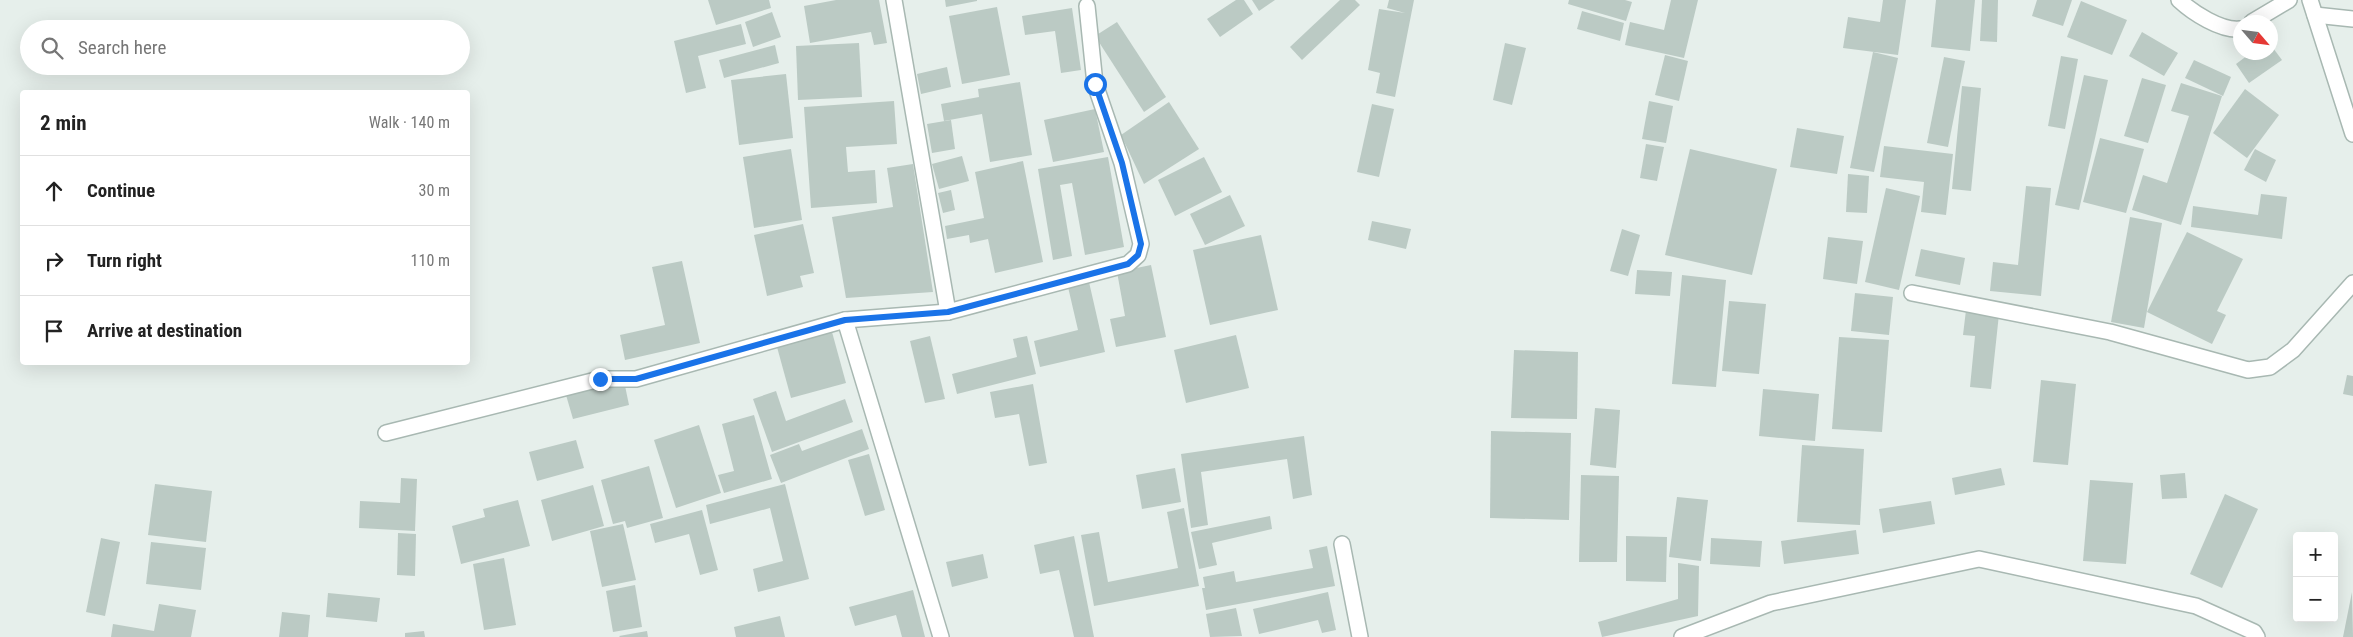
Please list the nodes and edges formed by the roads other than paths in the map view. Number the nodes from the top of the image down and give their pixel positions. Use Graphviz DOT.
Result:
graph roads {
  1 [pos="894,0"];
  2 [pos="2179,0"];
  3 [pos="2289,0"];
  4 [pos="2310,0"];
  5 [pos="1087,6"];
  6 [pos="2264,15"];
  7 [pos="2315,16"];
  8 [pos="2353,20"];
  9 [pos="2233,29"];
  10 [pos="2353,134"];
  11 [pos="2353,283"];
  12 [pos="1912,293"];
  13 [pos="948,312"];
  14 [pos="845,320"];
  15 [pos="386,433"];
  16 [pos="1342,544"];
  17 [pos="941,637"];
  18 [pos="1360,637"];
  19 [pos="1682,637"];
  20 [pos="2257,637"];
  1 -- 13 [label="street"];
  2 -- 9 [label="street"];
  3 -- 6 [label="street"];
  4 -- 7 [label="street"];
  5 -- 13 [label="street"];
  7 -- 8 [label="street"];
  7 -- 10 [label="street"];
  11 -- 12 [label="street"];
  13 -- 14 [label="street"];
  14 -- 15 [label="street"];
  14 -- 17 [label="street"];
  16 -- 18 [label="street"];
  19 -- 20 [label="street"];
}
